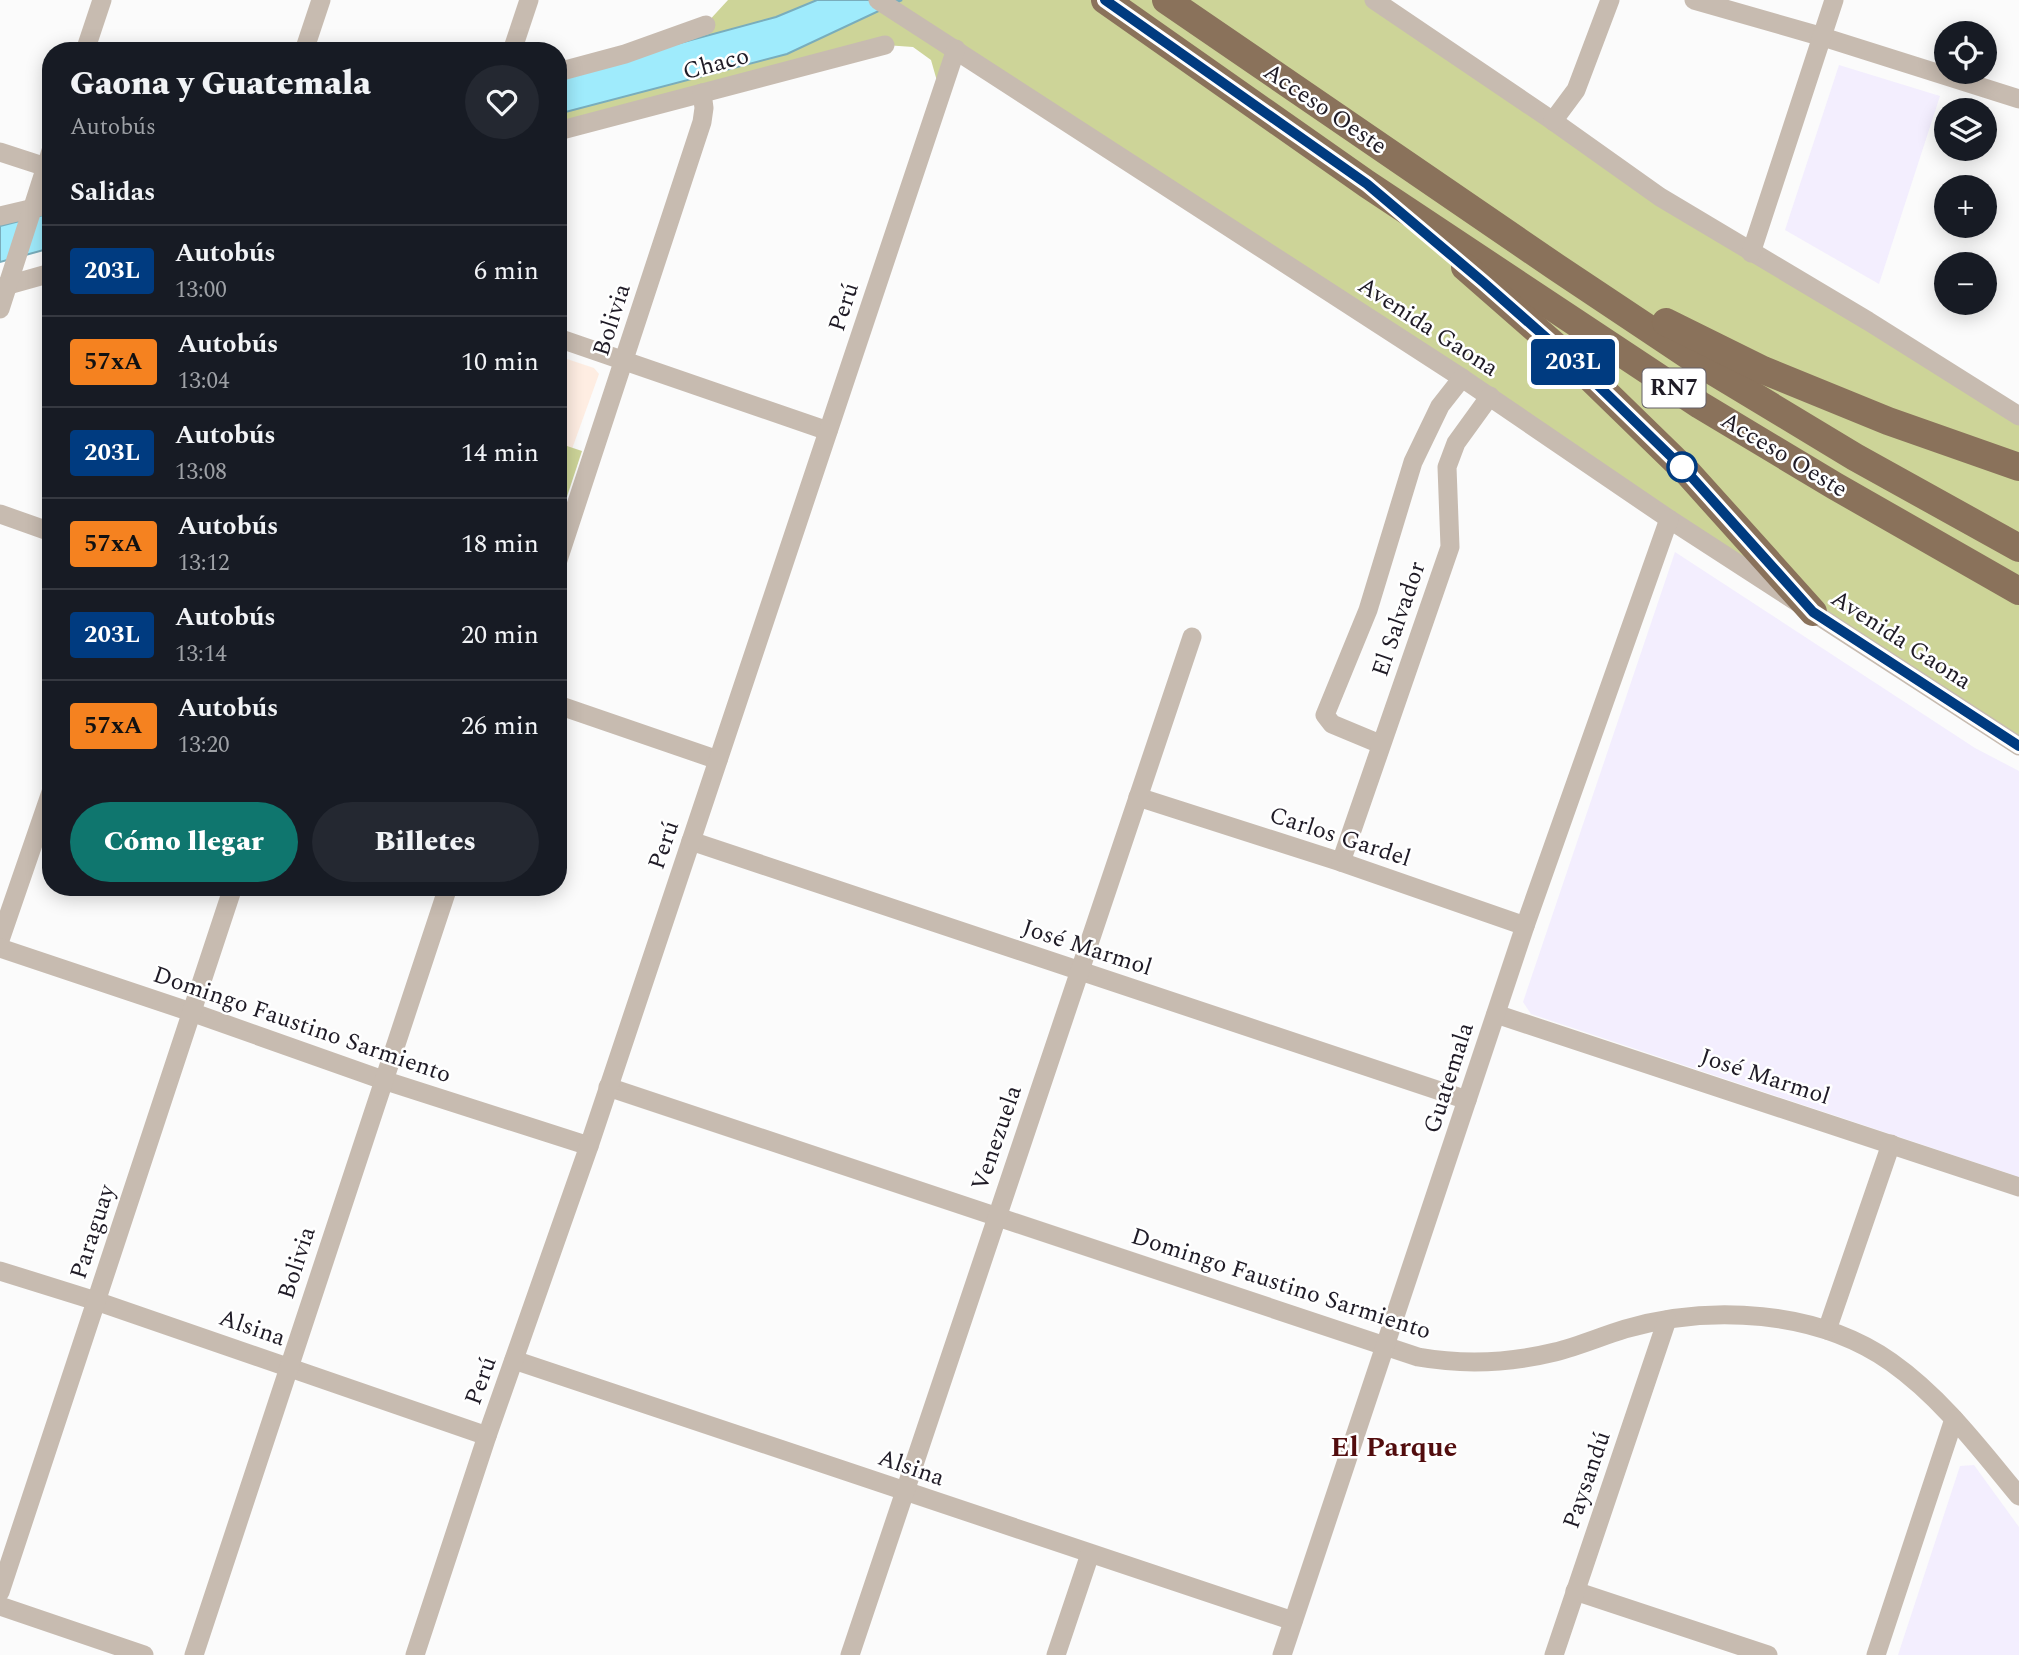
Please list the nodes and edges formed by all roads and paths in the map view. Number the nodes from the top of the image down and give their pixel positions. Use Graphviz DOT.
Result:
graph roads {
  1 [pos="102,0"];
  2 [pos="321,0"];
  3 [pos="529,0"];
  4 [pos="878,0"];
  5 [pos="1105,0"];
  6 [pos="1166,0"];
  7 [pos="1374,0"];
  8 [pos="1610,0"];
  9 [pos="1694,0"];
  10 [pos="1834,0"];
  11 [pos="706,26"];
  12 [pos="1823,37"];
  13 [pos="88,42"];
  14 [pos="307,42"];
  15 [pos="515,42"];
  16 [pos="885,45"];
  17 [pos="956,49"];
  18 [pos="567,70"];
  19 [pos="702,93"];
  20 [pos="2019,99"];
  21 [pos="1553,121"];
  22 [pos="567,129"];
  23 [pos="0,152"];
  24 [pos="42,158"];
  25 [pos="1367,184"];
  26 [pos="42,190"];
  27 [pos="38,210"];
  28 [pos="0,216"];
  29 [pos="1751,253"];
  30 [pos="1556,267"];
  31 [pos="42,275"];
  32 [pos="4,286"];
  33 [pos="0,309"];
  34 [pos="567,341"];
  35 [pos="625,361"];
  36 [pos="1462,378"];
  37 [pos="1490,397"];
  38 [pos="2019,416"];
  39 [pos="828,431"];
  40 [pos="2019,467"];
  41 [pos="0,514"];
  42 [pos="1669,519"];
  43 [pos="42,529"];
  44 [pos="567,533"];
  45 [pos="2019,548"];
  46 [pos="2019,591"];
  47 [pos="1813,612"];
  48 [pos="1192,636"];
  49 [pos="567,708"];
  50 [pos="1380,744"];
  51 [pos="2019,746"];
  52 [pos="718,760"];
  53 [pos="1138,797"];
  54 [pos="42,818"];
  55 [pos="691,841"];
  56 [pos="1341,862"];
  57 [pos="230,896"];
  58 [pos="445,896"];
  59 [pos="1525,926"];
  60 [pos="0,940"];
  61 [pos="0,948"];
  62 [pos="1079,971"];
  63 [pos="191,1012"];
  64 [pos="1496,1014"];
  65 [pos="383,1080"];
  66 [pos="608,1087"];
  67 [pos="1467,1100"];
  68 [pos="1891,1144"];
  69 [pos="589,1146"];
  70 [pos="2019,1187"];
  71 [pos="997,1217"];
  72 [pos="0,1271"];
  73 [pos="96,1301"];
  74 [pos="1667,1320"];
  75 [pos="1827,1330"];
  76 [pos="1385,1346"];
  77 [pos="514,1360"];
  78 [pos="289,1367"];
  79 [pos="1954,1419"];
  80 [pos="487,1436"];
  81 [pos="904,1492"];
  82 [pos="2019,1496"];
  83 [pos="1090,1554"];
  84 [pos="1576,1591"];
  85 [pos="0,1592"];
  86 [pos="0,1606"];
  87 [pos="1293,1621"];
  88 [pos="144,1655"];
  89 [pos="194,1655"];
  90 [pos="415,1655"];
  91 [pos="850,1655"];
  92 [pos="1056,1655"];
  93 [pos="1282,1655"];
  94 [pos="1554,1655"];
  95 [pos="1768,1655"];
  96 [pos="1876,1655"];
  1 -- 13 [label="street"];
  2 -- 14 [label="street"];
  3 -- 15 [label="street"];
  4 -- 17 [label="street, Avenida Gaona"];
  5 -- 25 [label="highway, Acceso Oeste / RN7"];
  6 -- 30 [label="highway, Acceso Oeste / RN7"];
  7 -- 21 [label="street"];
  8 -- 21 [label="street"];
  9 -- 12 [label="street"];
  10 -- 12 [label="street"];
  11 -- 18 [label="street, Chaco"];
  12 -- 20 [label="street"];
  12 -- 29 [label="street"];
  16 -- 19 [label="street, Chaco"];
  17 -- 36 [label="street, Avenida Gaona"];
  17 -- 39 [label="street, Perú"];
  19 -- 22 [label="street, Chaco"];
  19 -- 35 [label="street, Bolivia"];
  21 -- 29 [label="street"];
  23 -- 24 [label="street"];
  25 -- 46 [label="highway, Acceso Oeste / RN7"];
  25 -- 47 [label="highway"];
  26 -- 27 [label="street"];
  27 -- 28 [label="street"];
  27 -- 32 [label="street"];
  29 -- 38 [label="street"];
  30 -- 40 [label="highway"];
  30 -- 45 [label="highway, Acceso Oeste / RN7"];
  31 -- 32 [label="street"];
  32 -- 33 [label="street"];
  34 -- 35 [label="street"];
  35 -- 39 [label="street"];
  35 -- 44 [label="street, Bolivia"];
  36 -- 37 [label="street, Avenida Gaona"];
  36 -- 50 [label="street"];
  37 -- 42 [label="street, Avenida Gaona"];
  37 -- 50 [label="street, El Salvador"];
  39 -- 52 [label="street, Perú"];
  41 -- 43 [label="street"];
  42 -- 47 [label="street, Avenida Gaona"];
  42 -- 59 [label="street, Guatemala"];
  47 -- 51 [label="street, Avenida Gaona"];
  48 -- 53 [label="street, Venezuela"];
  49 -- 52 [label="street"];
  50 -- 56 [label="street, El Salvador"];
  52 -- 55 [label="street, Perú"];
  53 -- 56 [label="street, Carlos Gardel"];
  53 -- 62 [label="street, Venezuela"];
  54 -- 60 [label="street"];
  55 -- 62 [label="street, José Marmol"];
  55 -- 66 [label="street, Perú"];
  56 -- 59 [label="street, Carlos Gardel"];
  57 -- 63 [label="street, Paraguay"];
  58 -- 65 [label="street, Bolivia"];
  59 -- 64 [label="street, Guatemala"];
  61 -- 63 [label="street, Domingo Faustino Sarmiento"];
  62 -- 67 [label="street, José Marmol"];
  62 -- 71 [label="street, Venezuela"];
  63 -- 65 [label="street, Domingo Faustino Sarmiento"];
  63 -- 73 [label="street, Paraguay"];
  64 -- 67 [label="street, Guatemala"];
  64 -- 68 [label="street, José Marmol"];
  65 -- 69 [label="street, Domingo Faustino Sarmiento"];
  65 -- 78 [label="street, Bolivia"];
  66 -- 69 [label="street, Perú"];
  66 -- 71 [label="street, Domingo Faustino Sarmiento"];
  67 -- 76 [label="street, Guatemala"];
  68 -- 70 [label="street, José Marmol"];
  68 -- 75 [label="street"];
  69 -- 77 [label="street, Perú"];
  71 -- 76 [label="street, Domingo Faustino Sarmiento"];
  71 -- 81 [label="street, Venezuela"];
  72 -- 73 [label="street, Alsina"];
  73 -- 78 [label="street, Alsina"];
  73 -- 85 [label="street, Paraguay"];
  74 -- 75 [label="street, Domingo Faustino Sarmiento"];
  74 -- 76 [label="street, Domingo Faustino Sarmiento"];
  74 -- 84 [label="street, Paysandú"];
  75 -- 79 [label="street, Domingo Faustino Sarmiento"];
  76 -- 87 [label="street, Guatemala"];
  77 -- 80 [label="street, Perú"];
  77 -- 81 [label="street, Alsina"];
  78 -- 80 [label="street, Alsina"];
  78 -- 89 [label="street, Bolivia"];
  79 -- 82 [label="street, Domingo Faustino Sarmiento"];
  79 -- 96 [label="street"];
  80 -- 90 [label="street, Perú"];
  81 -- 83 [label="street, Alsina"];
  81 -- 91 [label="street, Venezuela"];
  83 -- 87 [label="street, Alsina"];
  83 -- 92 [label="street"];
  84 -- 94 [label="street, Paysandú"];
  84 -- 95 [label="street"];
  86 -- 88 [label="street"];
  87 -- 93 [label="street, Guatemala"];
}
